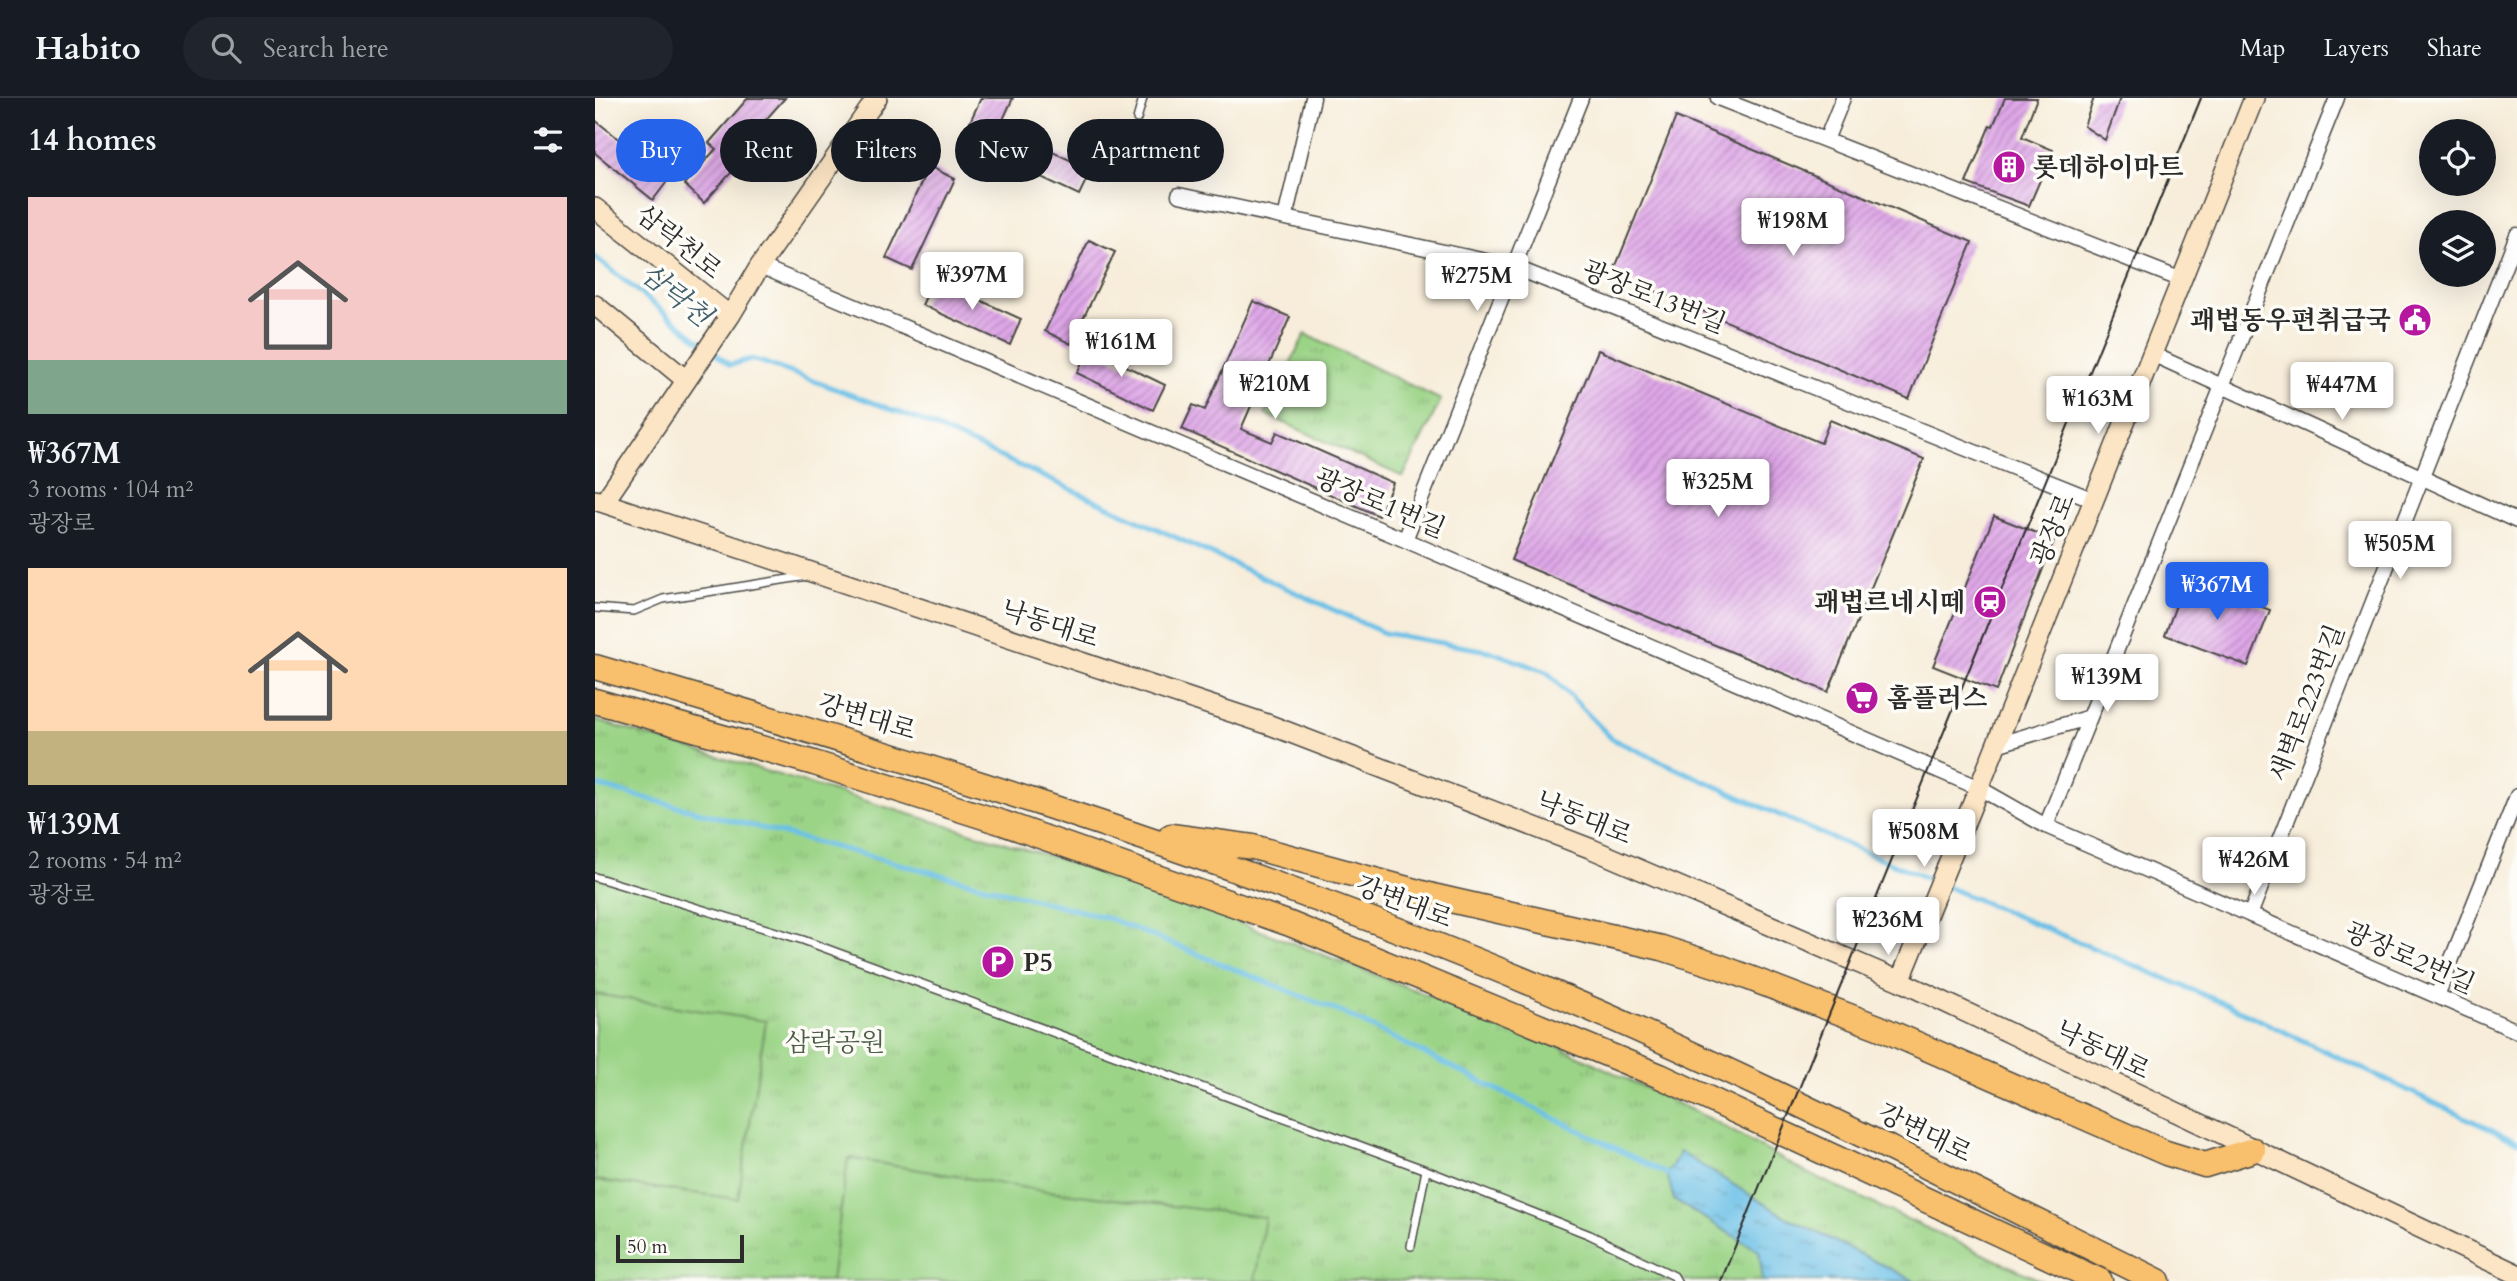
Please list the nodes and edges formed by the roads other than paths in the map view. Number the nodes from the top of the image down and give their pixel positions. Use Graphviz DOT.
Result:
graph roads {
  1 [pos="877,98"];
  2 [pos="1143,98"];
  3 [pos="1313,98"];
  4 [pos="1581,98"];
  5 [pos="1718,98"];
  6 [pos="1843,98"];
  7 [pos="2254,98"];
  8 [pos="2337,98"];
  9 [pos="1137,119"];
  10 [pos="1826,141"];
  11 [pos="1179,195"];
  12 [pos="595,208"];
  13 [pos="1285,218"];
  14 [pos="2517,235"];
  15 [pos="760,266"];
  16 [pos="1514,267"];
  17 [pos="2182,280"];
  18 [pos="595,305"];
  19 [pos="730,316"];
  20 [pos="2152,354"];
  21 [pos="686,380"];
  22 [pos="2222,387"];
  23 [pos="2421,477"];
  24 [pos="2094,500"];
  25 [pos="599,501"];
  26 [pos="2517,521"];
  27 [pos="1405,540"];
  28 [pos="818,574"];
  29 [pos="595,608"];
  30 [pos="595,667"];
  31 [pos="595,701"];
  32 [pos="2090,717"];
  33 [pos="1996,745"];
  34 [pos="2517,796"];
  35 [pos="1976,797"];
  36 [pos="1003,823"];
  37 [pos="2046,826"];
  38 [pos="1113,828"];
  39 [pos="595,877"];
  40 [pos="2250,915"];
  41 [pos="1900,981"];
  42 [pos="2437,996"];
  43 [pos="2517,1031"];
  44 [pos="2253,1150"];
  45 [pos="1426,1170"];
  46 [pos="1411,1246"];
  47 [pos="2517,1274"];
  48 [pos="1674,1279"];
  49 [pos="2100,1281"];
  50 [pos="2158,1281"];
  1 -- 15 [label="main road"];
  2 -- 9 [label="lane"];
  3 -- 13 [label="street"];
  4 -- 16 [label="street"];
  5 -- 10 [label="street"];
  6 -- 10 [label="street"];
  7 -- 17 [label="main road, 광장로"];
  8 -- 22 [label="street"];
  10 -- 17 [label="street"];
  11 -- 13 [label="street, 광장로13번길"];
  12 -- 19 [label="main road, 삼락천로"];
  13 -- 16 [label="street, 광장로13번길"];
  14 -- 23 [label="street, 새벽로223번길"];
  15 -- 19 [label="main road"];
  15 -- 27 [label="street, 광장로1번길"];
  16 -- 24 [label="street, 광장로13번길"];
  16 -- 27 [label="street"];
  17 -- 20 [label="main road, 광장로"];
  18 -- 21 [label="main road"];
  19 -- 21 [label="main road"];
  20 -- 22 [label="street"];
  20 -- 24 [label="main road, 광장로"];
  21 -- 25 [label="main road"];
  22 -- 23 [label="street"];
  22 -- 32 [label="street"];
  23 -- 26 [label="street"];
  23 -- 40 [label="street, 새벽로223번길"];
  24 -- 33 [label="main road, 광장로"];
  25 -- 28 [label="main road, 낙동대로"];
  27 -- 35 [label="street, 광장로1번길"];
  28 -- 29 [label="lane"];
  28 -- 41 [label="main road, 낙동대로"];
  30 -- 38 [label="highway, 강변대로"];
  31 -- 36 [label="highway"];
  32 -- 33 [label="street"];
  32 -- 37 [label="street"];
  33 -- 35 [label="main road, 광장로"];
  34 -- 42 [label="street"];
  35 -- 37 [label="street, 광장로2번길"];
  35 -- 41 [label="main road, 광장로"];
  36 -- 38 [label="highway"];
  36 -- 49 [label="highway"];
  37 -- 40 [label="street, 광장로2번길"];
  38 -- 44 [label="highway"];
  38 -- 50 [label="highway, 강변대로"];
  39 -- 45 [label="lane"];
  40 -- 42 [label="street, 광장로2번길"];
  41 -- 44 [label="main road, 낙동대로"];
  42 -- 43 [label="street, 광장로2번길"];
  44 -- 47 [label="main road, 낙동대로"];
  45 -- 46 [label="lane"];
  45 -- 48 [label="lane"];
}
